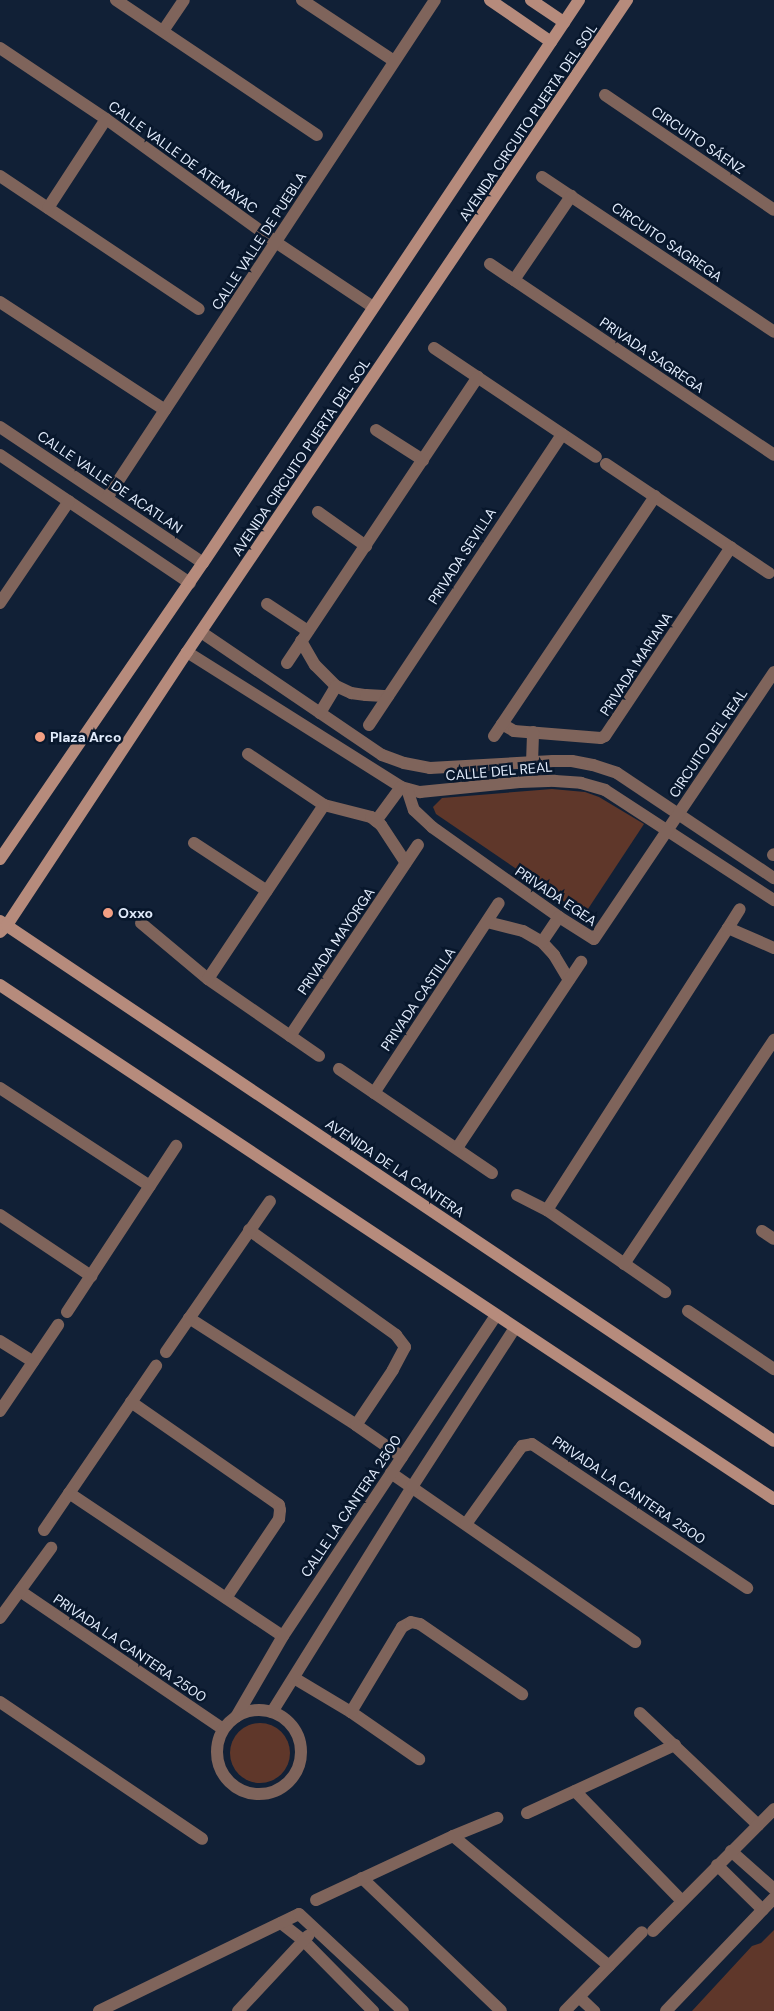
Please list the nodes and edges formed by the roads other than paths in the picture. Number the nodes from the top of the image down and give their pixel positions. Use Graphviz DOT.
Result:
graph roads {
  1 [pos="116,0"];
  2 [pos="184,0"];
  3 [pos="302,0"];
  4 [pos="435,0"];
  5 [pos="490,0"];
  6 [pos="531,0"];
  7 [pos="579,0"];
  8 [pos="627,0"];
  9 [pos="564,22"];
  10 [pos="163,31"];
  11 [pos="551,42"];
  12 [pos="0,48"];
  13 [pos="394,61"];
  14 [pos="605,95"];
  15 [pos="106,120"];
  16 [pos="317,135"];
  17 [pos="0,176"];
  18 [pos="542,177"];
  19 [pos="571,196"];
  20 [pos="48,208"];
  21 [pos="774,210"];
  22 [pos="277,243"];
  23 [pos="490,264"];
  24 [pos="514,280"];
  25 [pos="0,302"];
  26 [pos="373,307"];
  27 [pos="200,309"];
  28 [pos="774,332"];
  29 [pos="434,348"];
  30 [pos="478,378"];
  31 [pos="165,410"];
  32 [pos="0,427"];
  33 [pos="376,430"];
  34 [pos="562,434"];
  35 [pos="36,450"];
  36 [pos="0,454"];
  37 [pos="774,455"];
  38 [pos="423,460"];
  39 [pos="23,470"];
  40 [pos="655,496"];
  41 [pos="107,498"];
  42 [pos="69,501"];
  43 [pos="318,512"];
  44 [pos="366,546"];
  45 [pos="731,547"];
  46 [pos="203,563"];
  47 [pos="769,573"];
  48 [pos="190,582"];
  49 [pos="0,603"];
  50 [pos="267,604"];
  51 [pos="201,632"];
  52 [pos="304,636"];
  53 [pos="187,652"];
  54 [pos="286,663"];
  55 [pos="253,668"];
  56 [pos="774,672"];
  57 [pos="336,686"];
  58 [pos="241,687"];
  59 [pos="288,692"];
  60 [pos="388,696"];
  61 [pos="276,710"];
  62 [pos="320,713"];
  63 [pos="502,724"];
  64 [pos="369,725"];
  65 [pos="533,732"];
  66 [pos="494,736"];
  67 [pos="248,754"];
  68 [pos="532,763"];
  69 [pos="404,788"];
  70 [pos="324,805"];
  71 [pos="679,814"];
  72 [pos="376,821"];
  73 [pos="668,830"];
  74 [pos="194,843"];
  75 [pos="418,845"];
  76 [pos="0,859"];
  77 [pos="406,863"];
  78 [pos="774,878"];
  79 [pos="267,891"];
  80 [pos="774,900"];
  81 [pos="499,903"];
  82 [pos="740,909"];
  83 [pos="559,917"];
  84 [pos="487,922"];
  85 [pos="141,923"];
  86 [pos="2,926"];
  87 [pos="728,928"];
  88 [pos="542,942"];
  89 [pos="774,948"];
  90 [pos="582,962"];
  91 [pos="208,979"];
  92 [pos="569,980"];
  93 [pos="0,985"];
  94 [pos="290,1036"];
  95 [pos="774,1040"];
  96 [pos="318,1056"];
  97 [pos="339,1069"];
  98 [pos="0,1088"];
  99 [pos="374,1093"];
  100 [pos="176,1146"];
  101 [pos="457,1148"];
  102 [pos="492,1173"];
  103 [pos="150,1186"];
  104 [pos="518,1195"];
  105 [pos="270,1201"];
  106 [pos="547,1210"];
  107 [pos="0,1215"];
  108 [pos="250,1230"];
  109 [pos="762,1231"];
  110 [pos="774,1239"];
  111 [pos="624,1264"];
  112 [pos="91,1276"];
  113 [pos="665,1292"];
  114 [pos="688,1311"];
  115 [pos="67,1312"];
  116 [pos="496,1315"];
  117 [pos="189,1318"];
  118 [pos="58,1325"];
  119 [pos="515,1328"];
  120 [pos="0,1342"];
  121 [pos="166,1352"];
  122 [pos="33,1362"];
  123 [pos="156,1366"];
  124 [pos="774,1369"];
  125 [pos="132,1402"];
  126 [pos="0,1411"];
  127 [pos="356,1425"];
  128 [pos="774,1441"];
  129 [pos="402,1457"];
  130 [pos="391,1473"];
  131 [pos="412,1487"];
  132 [pos="69,1492"];
  133 [pos="774,1499"];
  134 [pos="466,1524"];
  135 [pos="44,1530"];
  136 [pos="51,1548"];
  137 [pos="747,1588"];
  138 [pos="20,1591"];
  139 [pos="226,1598"];
  140 [pos="0,1618"];
  141 [pos="283,1636"];
  142 [pos="635,1642"];
  143 [pos="294,1678"];
  144 [pos="522,1694"];
  145 [pos="0,1702"];
  146 [pos="272,1712"];
  147 [pos="351,1712"];
  148 [pos="640,1713"];
  149 [pos="236,1716"];
  150 [pos="224,1729"];
  151 [pos="675,1745"];
  152 [pos="419,1759"];
  153 [pos="575,1791"];
  154 [pos="774,1809"];
  155 [pos="527,1813"];
  156 [pos="497,1818"];
  157 [pos="758,1825"];
  158 [pos="453,1836"];
  159 [pos="202,1839"];
  160 [pos="731,1851"];
  161 [pos="717,1865"];
  162 [pos="362,1878"];
  163 [pos="774,1889"];
  164 [pos="774,1898"];
  165 [pos="316,1900"];
  166 [pos="681,1900"];
  167 [pos="763,1910"];
  168 [pos="281,1923"];
  169 [pos="316,1930"];
  170 [pos="303,1940"];
  171 [pos="609,1966"];
  172 [pos="358,1968"];
  173 [pos="344,1982"];
  174 [pos="574,2006"];
  175 [pos="99,2011"];
  176 [pos="238,2011"];
  177 [pos="373,2011"];
  178 [pos="403,2011"];
  179 [pos="501,2011"];
  180 [pos="594,2011"];
  181 [pos="666,2011"];
  1 -- 10 [label="street"];
  2 -- 10 [label="street"];
  3 -- 13 [label="street"];
  4 -- 13 [label="street, CALLE VALLE DE PUEBLA"];
  5 -- 11 [label="street"];
  6 -- 9 [label="street"];
  7 -- 9 [label="street, AVENIDA CIRCUITO PUERTA DEL SOL"];
  8 -- 51 [label="street, AVENIDA CIRCUITO PUERTA DEL SOL"];
  9 -- 11 [label="street, AVENIDA CIRCUITO PUERTA DEL SOL"];
  10 -- 16 [label="street"];
  11 -- 26 [label="street, AVENIDA CIRCUITO PUERTA DEL SOL"];
  12 -- 15 [label="street, CALLE VALLE DE ATEMAYAC"];
  13 -- 22 [label="street, CALLE VALLE DE PUEBLA"];
  14 -- 21 [label="street, CIRCUITO SÁENZ"];
  15 -- 20 [label="street"];
  15 -- 22 [label="street, CALLE VALLE DE ATEMAYAC"];
  17 -- 20 [label="street"];
  18 -- 19 [label="street, CIRCUITO SAGREGA"];
  19 -- 24 [label="street"];
  19 -- 28 [label="street, CIRCUITO SAGREGA"];
  20 -- 27 [label="street"];
  22 -- 26 [label="street, CALLE VALLE DE ATEMAYAC"];
  22 -- 31 [label="street, CALLE VALLE DE PUEBLA"];
  23 -- 24 [label="street, PRIVADA SAGREGA"];
  24 -- 37 [label="street, PRIVADA SAGREGA"];
  25 -- 31 [label="street"];
  26 -- 46 [label="street, AVENIDA CIRCUITO PUERTA DEL SOL"];
  29 -- 30 [label="street"];
  30 -- 34 [label="street"];
  30 -- 38 [label="street"];
  31 -- 41 [label="street, CALLE VALLE DE PUEBLA"];
  32 -- 35 [label="street, CALLE VALLE DE ACATLAN"];
  33 -- 38 [label="street"];
  34 -- 40 [label="street"];
  34 -- 60 [label="street, PRIVADA SEVILLA"];
  35 -- 39 [label="street"];
  35 -- 41 [label="street, CALLE VALLE DE ACATLAN"];
  36 -- 39 [label="street"];
  38 -- 44 [label="street"];
  39 -- 42 [label="street"];
  40 -- 45 [label="street"];
  40 -- 63 [label="street"];
  41 -- 46 [label="street, CALLE VALLE DE ACATLAN"];
  42 -- 48 [label="street"];
  42 -- 49 [label="street"];
  43 -- 44 [label="street"];
  44 -- 52 [label="street"];
  45 -- 47 [label="street"];
  45 -- 65 [label="street, PRIVADA MARIANA"];
  46 -- 48 [label="street, AVENIDA CIRCUITO PUERTA DEL SOL"];
  48 -- 76 [label="street, AVENIDA CIRCUITO PUERTA DEL SOL"];
  50 -- 52 [label="street"];
  51 -- 53 [label="street, AVENIDA CIRCUITO PUERTA DEL SOL"];
  51 -- 55 [label="street, CALLE DEL REAL"];
  52 -- 54 [label="street"];
  52 -- 57 [label="street"];
  53 -- 58 [label="street, CALLE DEL REAL"];
  53 -- 86 [label="street, AVENIDA CIRCUITO PUERTA DEL SOL"];
  55 -- 58 [label="street"];
  55 -- 59 [label="street, CALLE DEL REAL"];
  56 -- 71 [label="street, CIRCUITO DEL REAL"];
  57 -- 60 [label="street"];
  57 -- 62 [label="street"];
  58 -- 61 [label="street, CALLE DEL REAL"];
  59 -- 61 [label="street"];
  59 -- 62 [label="street, CALLE DEL REAL"];
  60 -- 64 [label="street, PRIVADA SEVILLA"];
  61 -- 69 [label="street, CALLE DEL REAL"];
  62 -- 68 [label="street, CALLE DEL REAL"];
  63 -- 65 [label="street, PRIVADA MARIANA"];
  63 -- 66 [label="street"];
  65 -- 68 [label="street"];
  67 -- 70 [label="street"];
  68 -- 71 [label="street, CALLE DEL REAL"];
  69 -- 72 [label="street"];
  69 -- 73 [label="street, CALLE DEL REAL"];
  69 -- 83 [label="street, PRIVADA EGEA"];
  70 -- 72 [label="street"];
  70 -- 79 [label="street"];
  71 -- 73 [label="street, CIRCUITO DEL REAL"];
  71 -- 78 [label="street, CALLE DEL REAL"];
  72 -- 77 [label="street"];
  73 -- 80 [label="street, CALLE DEL REAL"];
  73 -- 83 [label="street, PRIVADA EGEA"];
  74 -- 79 [label="street"];
  75 -- 77 [label="street, PRIVADA MAYORGA"];
  77 -- 94 [label="street, PRIVADA MAYORGA"];
  79 -- 91 [label="street"];
  81 -- 84 [label="street, PRIVADA CASTILLA"];
  82 -- 87 [label="street"];
  83 -- 88 [label="street"];
  84 -- 88 [label="street"];
  84 -- 99 [label="street, PRIVADA CASTILLA"];
  85 -- 91 [label="street"];
  86 -- 128 [label="street, AVENIDA DE LA CANTERA"];
  87 -- 89 [label="street"];
  87 -- 106 [label="street"];
  88 -- 92 [label="street"];
  90 -- 92 [label="street"];
  91 -- 94 [label="street"];
  92 -- 101 [label="street"];
  93 -- 116 [label="street"];
  94 -- 96 [label="street"];
  95 -- 111 [label="street"];
  97 -- 99 [label="street"];
  98 -- 103 [label="street"];
  99 -- 101 [label="street"];
  100 -- 103 [label="street"];
  101 -- 102 [label="street"];
  103 -- 112 [label="street"];
  104 -- 106 [label="street"];
  105 -- 108 [label="street"];
  106 -- 111 [label="street"];
  107 -- 112 [label="street"];
  108 -- 117 [label="street"];
  108 -- 127 [label="street"];
  109 -- 110 [label="street"];
  111 -- 113 [label="street"];
  112 -- 115 [label="street"];
  114 -- 124 [label="street"];
  116 -- 119 [label="street"];
  116 -- 129 [label="street, CALLE LA CANTERA 2500"];
  117 -- 121 [label="street"];
  117 -- 127 [label="street"];
  118 -- 122 [label="street"];
  119 -- 131 [label="street"];
  119 -- 133 [label="street"];
  120 -- 122 [label="street"];
  122 -- 126 [label="street"];
  123 -- 125 [label="street"];
  125 -- 132 [label="street"];
  125 -- 139 [label="street"];
  127 -- 129 [label="street"];
  129 -- 130 [label="street, CALLE LA CANTERA 2500"];
  130 -- 131 [label="street"];
  130 -- 141 [label="street, CALLE LA CANTERA 2500"];
  131 -- 134 [label="street"];
  131 -- 143 [label="street"];
  132 -- 135 [label="street"];
  132 -- 139 [label="street"];
  134 -- 137 [label="street, PRIVADA LA CANTERA 2500"];
  134 -- 142 [label="street"];
  136 -- 138 [label="street"];
  138 -- 140 [label="street"];
  138 -- 150 [label="street, PRIVADA LA CANTERA 2500"];
  139 -- 141 [label="street"];
  141 -- 149 [label="street, CALLE LA CANTERA 2500"];
  143 -- 146 [label="street"];
  143 -- 147 [label="street"];
  144 -- 147 [label="street"];
  145 -- 159 [label="street"];
  146 -- 149 [label="street"];
  146 -- 150 [label="street"];
  147 -- 152 [label="street"];
  148 -- 151 [label="street"];
  149 -- 150 [label="street"];
  151 -- 153 [label="street"];
  151 -- 157 [label="street"];
  153 -- 155 [label="street"];
  153 -- 166 [label="street"];
  154 -- 157 [label="street"];
  156 -- 158 [label="street"];
  157 -- 160 [label="street"];
  158 -- 162 [label="street"];
  158 -- 171 [label="street"];
  160 -- 161 [label="street"];
  160 -- 163 [label="street"];
  161 -- 166 [label="street"];
  161 -- 167 [label="street"];
  162 -- 165 [label="street"];
  162 -- 179 [label="street"];
  164 -- 167 [label="street"];
  166 -- 171 [label="street"];
  167 -- 181 [label="street"];
  168 -- 169 [label="street"];
  168 -- 170 [label="street"];
  168 -- 175 [label="street"];
  169 -- 170 [label="street"];
  169 -- 172 [label="street"];
  170 -- 173 [label="street"];
  170 -- 176 [label="street"];
  171 -- 174 [label="street"];
  172 -- 173 [label="street"];
  172 -- 178 [label="street"];
  173 -- 177 [label="street"];
  174 -- 180 [label="street"];
}
